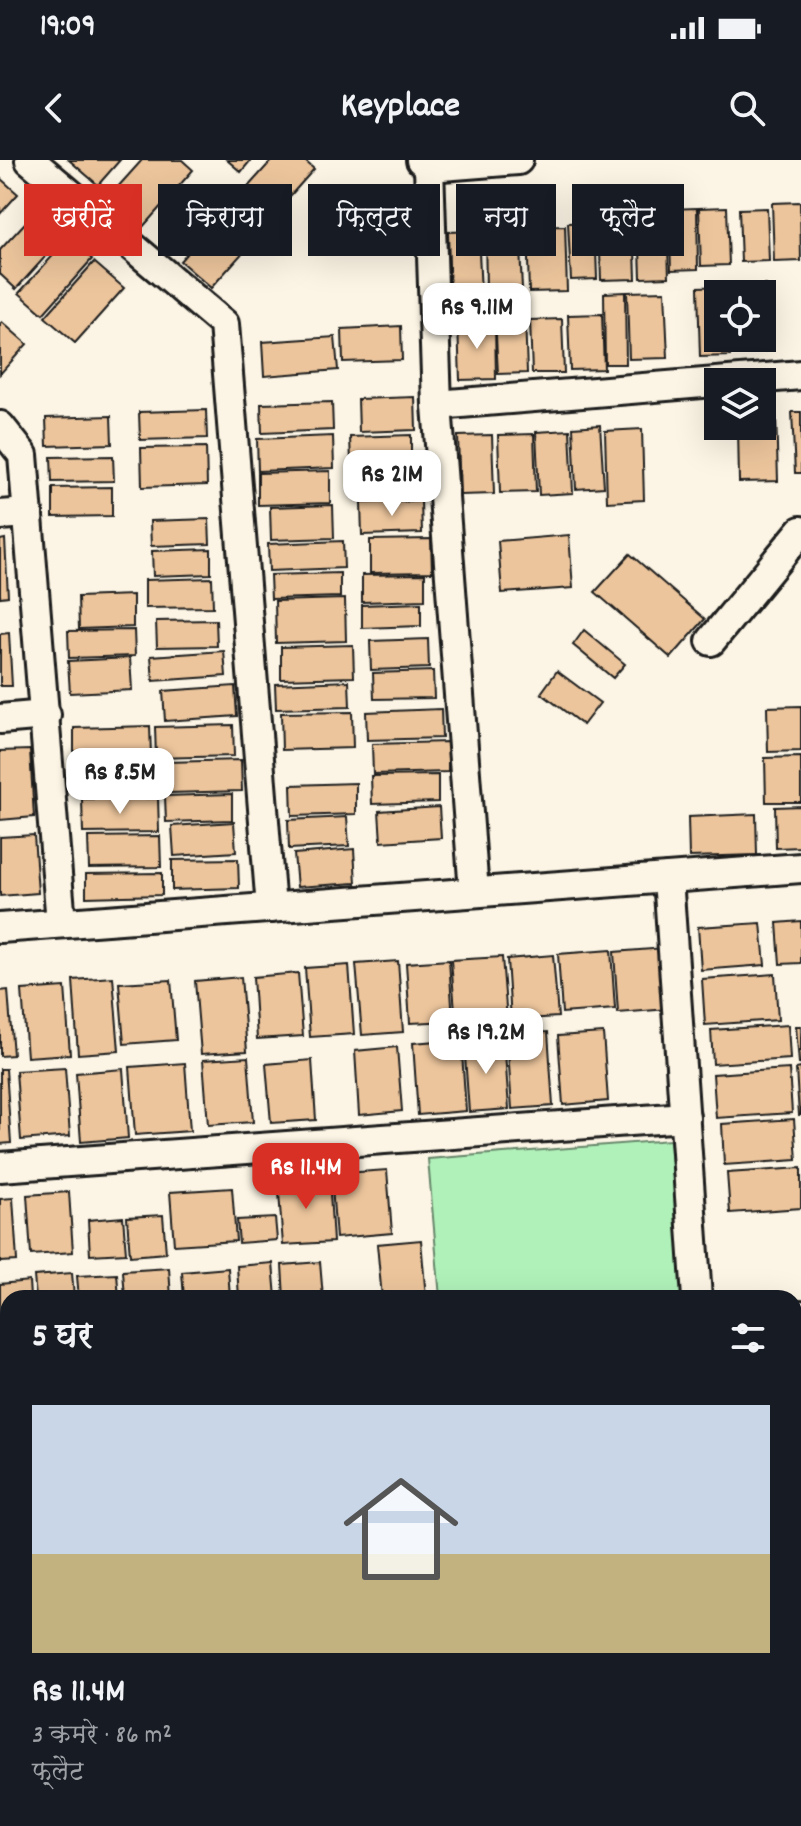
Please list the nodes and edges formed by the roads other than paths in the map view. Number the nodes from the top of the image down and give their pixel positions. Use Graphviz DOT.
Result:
graph roads {
  1 [pos="30,160"];
  2 [pos="518,160"];
  3 [pos="425,164"];
  4 [pos="801,375"];
  5 [pos="437,405"];
  6 [pos="0,426"];
  7 [pos="28,513"];
  8 [pos="0,515"];
  9 [pos="801,531"];
  10 [pos="711,641"];
  11 [pos="46,715"];
  12 [pos="0,719"];
  13 [pos="801,868"];
  14 [pos="668,878"];
  15 [pos="474,892"];
  16 [pos="271,908"];
  17 [pos="61,923"];
  18 [pos="0,928"];
  19 [pos="685,1117"];
  20 [pos="0,1167"];
  21 [pos="696,1290"];
  1 -- 16 [label="street"];
  2 -- 3 [label="street"];
  3 -- 5 [label="street"];
  4 -- 5 [label="street"];
  5 -- 15 [label="street"];
  6 -- 7 [label="street"];
  7 -- 8 [label="street"];
  7 -- 11 [label="street"];
  9 -- 10 [label="street"];
  11 -- 12 [label="street"];
  11 -- 17 [label="street"];
  13 -- 14 [label="street"];
  14 -- 15 [label="street"];
  14 -- 19 [label="street"];
  15 -- 16 [label="street"];
  16 -- 17 [label="street"];
  17 -- 18 [label="street"];
  19 -- 20 [label="street"];
  19 -- 21 [label="street"];
}
